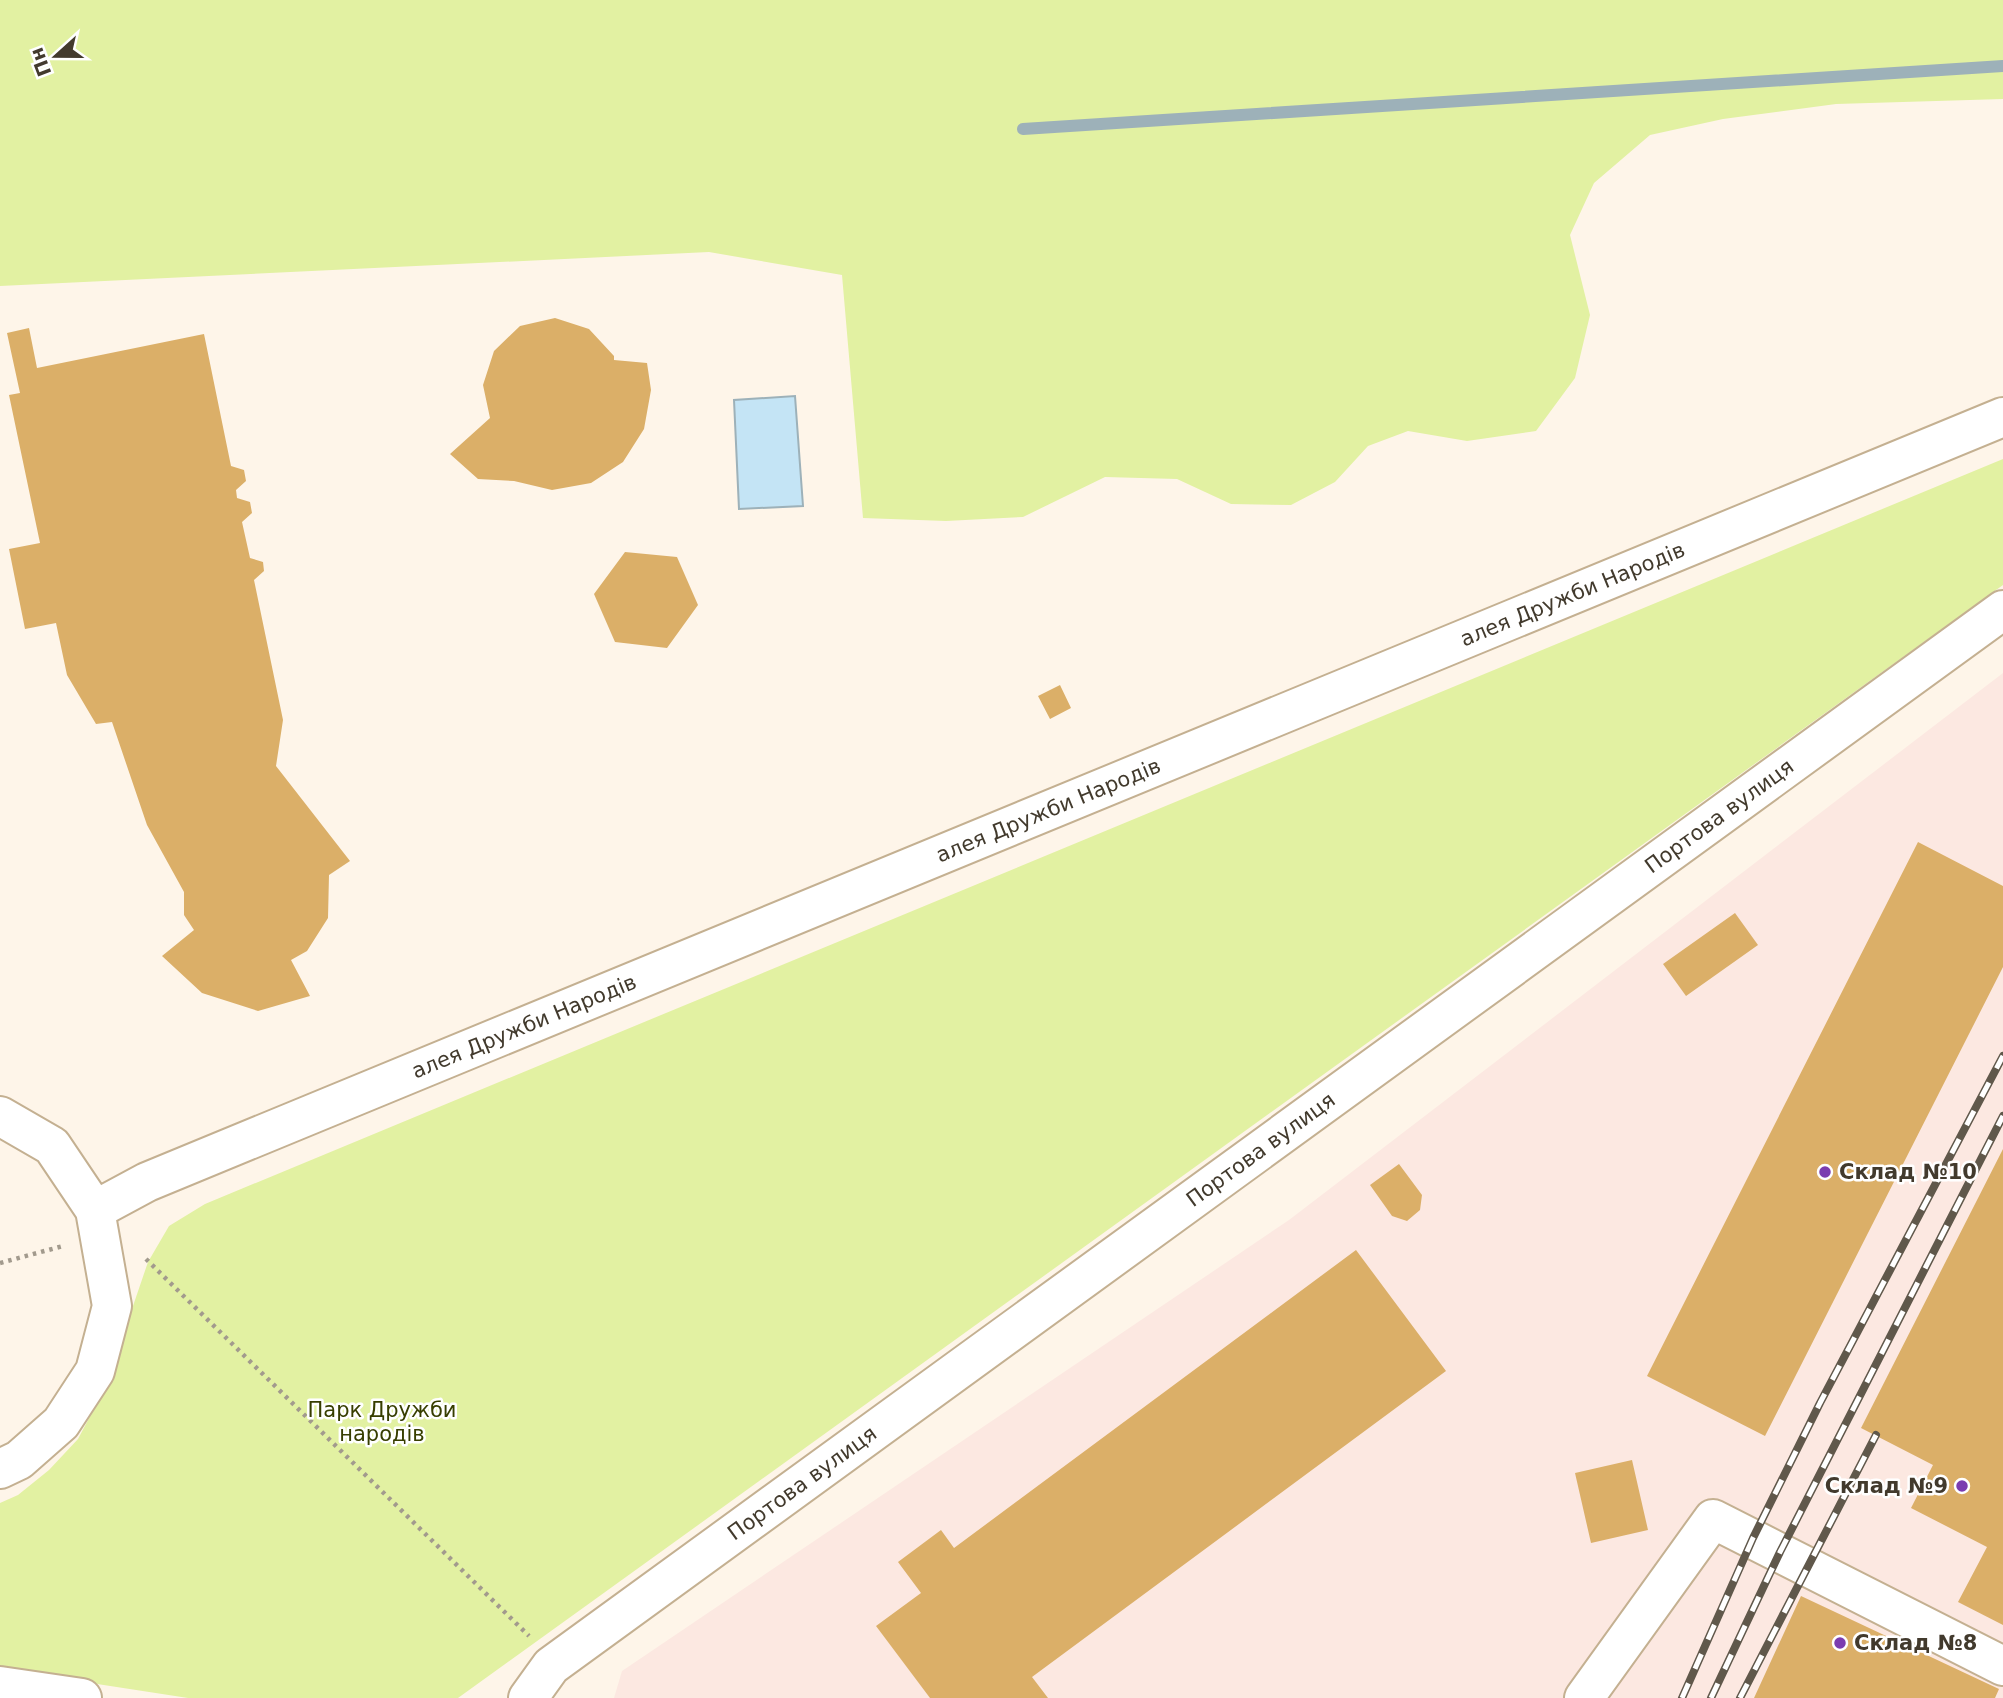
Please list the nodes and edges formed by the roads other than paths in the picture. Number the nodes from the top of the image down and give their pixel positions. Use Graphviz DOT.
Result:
graph roads {
  1 [pos="2003,416"];
  2 [pos="2003,610"];
  3 [pos="0,1116"];
  4 [pos="98,1223"];
  5 [pos="0,1469"];
  6 [pos="2003,1666"];
  7 [pos="0,1686"];
  8 [pos="82,1698"];
  9 [pos="528,1698"];
  10 [pos="1584,1698"];
  1 -- 4 [label="street, алея Дружби Народів"];
  2 -- 9 [label="street, Портова вулиця"];
  3 -- 4 [label="street"];
  4 -- 5 [label="street"];
  6 -- 10 [label="street"];
  7 -- 8 [label="street"];
}
